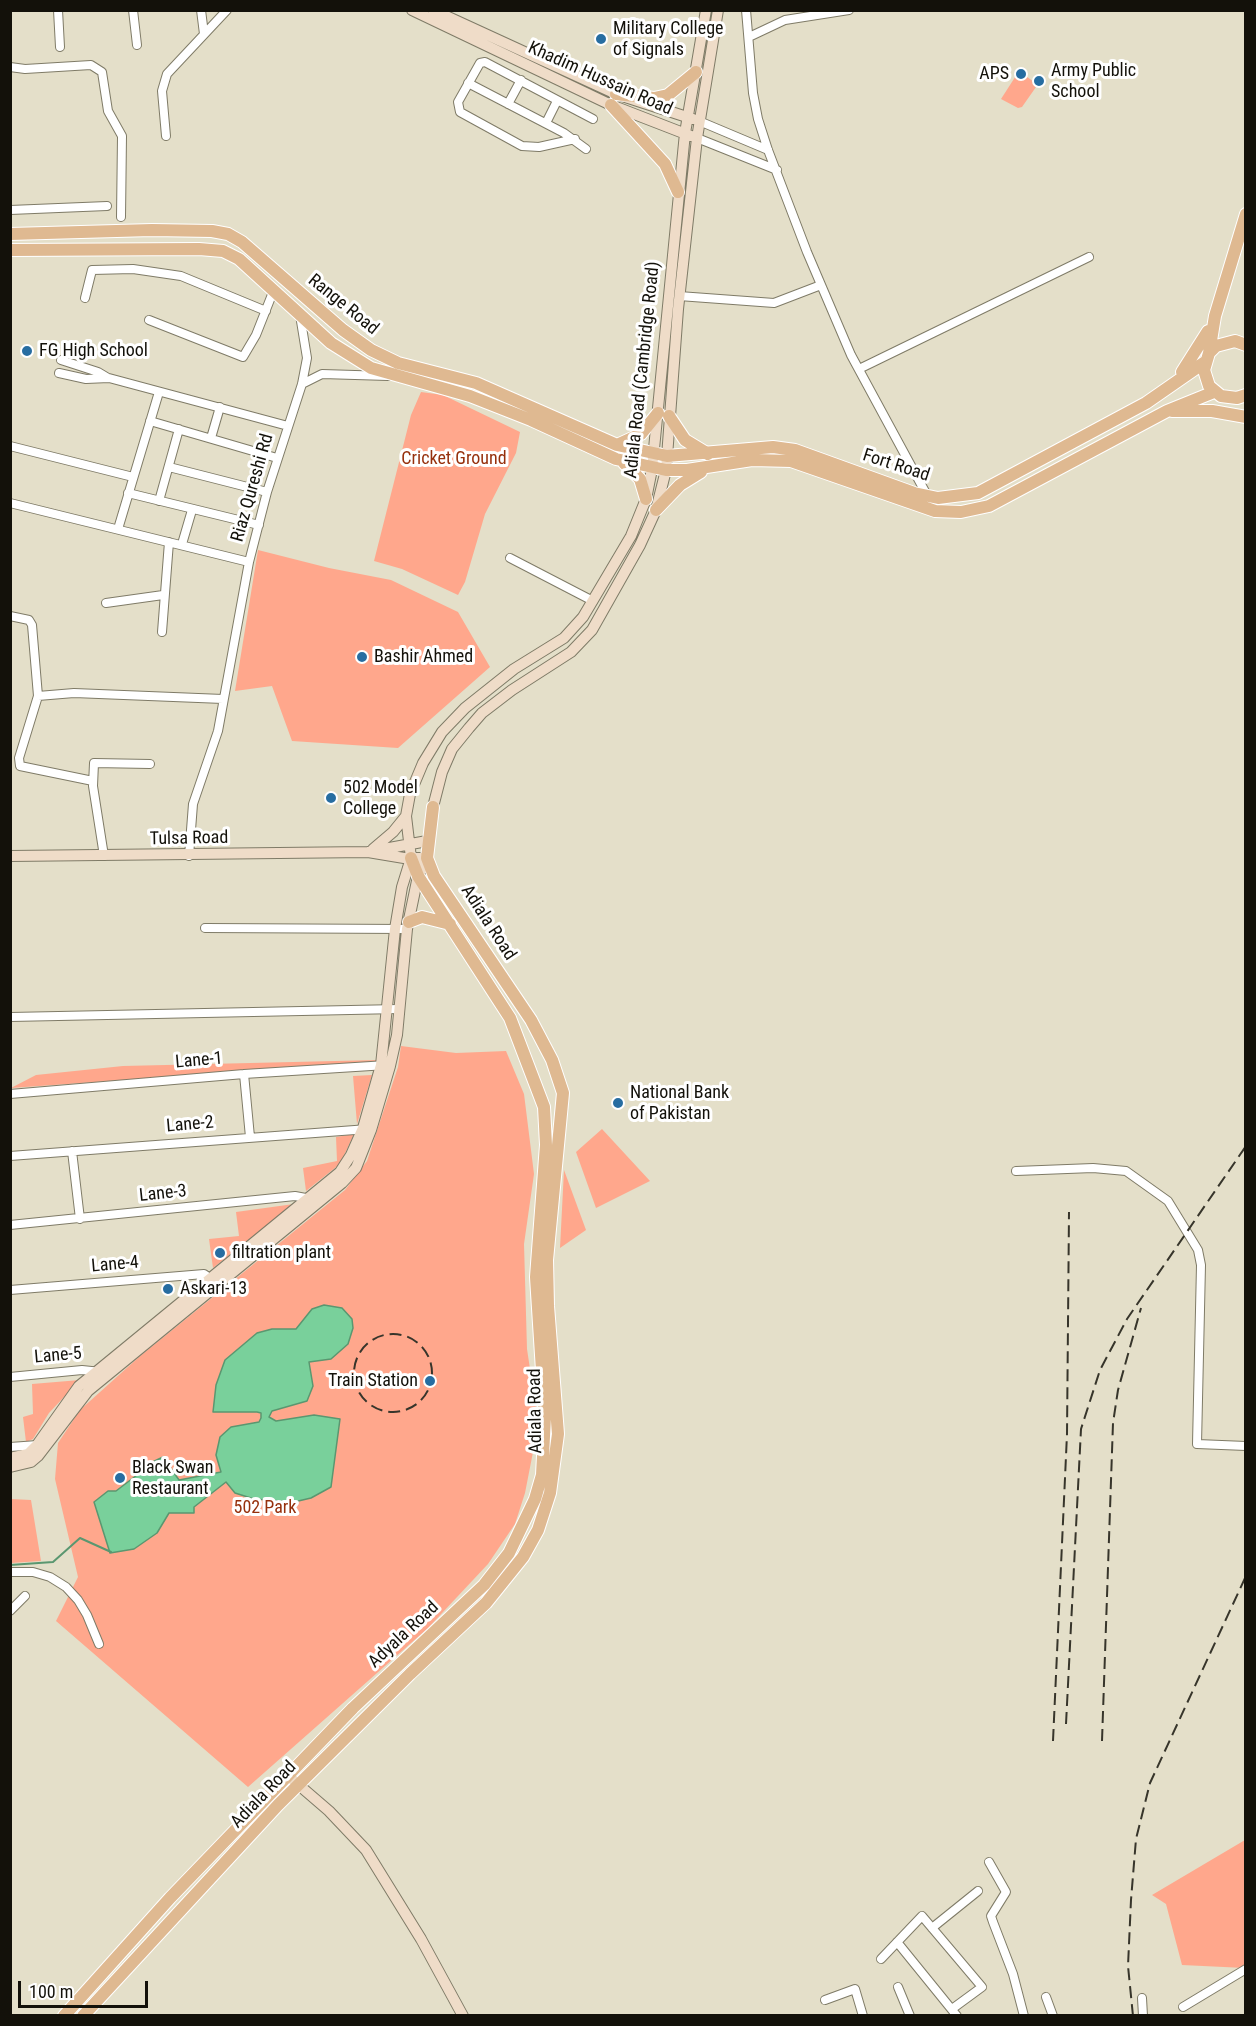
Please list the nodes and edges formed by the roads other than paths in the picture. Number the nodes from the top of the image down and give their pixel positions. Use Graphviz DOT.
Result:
graph roads {
  1 [pos="58,10"];
  2 [pos="133,10"];
  3 [pos="201,10"];
  4 [pos="227,10"];
  5 [pos="412,10"];
  6 [pos="433,10"];
  7 [pos="706,10"];
  8 [pos="718,10"];
  9 [pos="746,10"];
  10 [pos="849,10"];
  11 [pos="204,34"];
  12 [pos="749,37"];
  13 [pos="136,45"];
  14 [pos="60,47"];
  15 [pos="10,67"];
  16 [pos="696,72"];
  17 [pos="521,80"];
  18 [pos="468,83"];
  19 [pos="557,100"];
  20 [pos="613,100"];
  21 [pos="508,104"];
  22 [pos="593,119"];
  23 [pos="694,120"];
  24 [pos="546,123"];
  25 [pos="685,133"];
  26 [pos="166,136"];
  27 [pos="697,138"];
  28 [pos="575,139"];
  29 [pos="586,149"];
  30 [pos="768,150"];
  31 [pos="777,171"];
  32 [pos="678,192"];
  33 [pos="107,206"];
  34 [pos="10,210"];
  35 [pos="1245,214"];
  36 [pos="121,217"];
  37 [pos="10,234"];
  38 [pos="10,250"];
  39 [pos="1089,257"];
  40 [pos="821,285"];
  41 [pos="273,292"];
  42 [pos="679,296"];
  43 [pos="85,298"];
  44 [pos="266,310"];
  45 [pos="300,314"];
  46 [pos="1215,316"];
  47 [pos="149,320"];
  48 [pos="1245,345"];
  49 [pos="1207,357"];
  50 [pos="61,360"];
  51 [pos="859,369"];
  52 [pos="59,373"];
  53 [pos="395,377"];
  54 [pos="109,378"];
  55 [pos="302,384"];
  56 [pos="1167,389"];
  57 [pos="159,392"];
  58 [pos="1214,392"];
  59 [pos="1245,395"];
  60 [pos="220,407"];
  61 [pos="1167,411"];
  62 [pos="663,414"];
  63 [pos="1245,417"];
  64 [pos="150,421"];
  65 [pos="288,426"];
  66 [pos="179,429"];
  67 [pos="211,438"];
  68 [pos="617,445"];
  69 [pos="10,446"];
  70 [pos="653,454"];
  71 [pos="709,454"];
  72 [pos="667,456"];
  73 [pos="277,458"];
  74 [pos="616,459"];
  75 [pos="169,467"];
  76 [pos="710,468"];
  77 [pos="652,469"];
  78 [pos="666,470"];
  79 [pos="133,477"];
  80 [pos="267,492"];
  81 [pos="128,493"];
  82 [pos="928,496"];
  83 [pos="646,499"];
  84 [pos="159,501"];
  85 [pos="10,503"];
  86 [pos="192,510"];
  87 [pos="656,510"];
  88 [pos="935,511"];
  89 [pos="259,525"];
  90 [pos="118,529"];
  91 [pos="169,542"];
  92 [pos="182,544"];
  93 [pos="510,558"];
  94 [pos="249,562"];
  95 [pos="164,595"];
  96 [pos="593,602"];
  97 [pos="106,603"];
  98 [pos="10,616"];
  99 [pos="162,632"];
  100 [pos="38,696"];
  101 [pos="223,699"];
  102 [pos="150,764"];
  103 [pos="93,781"];
  104 [pos="433,807"];
  105 [pos="406,816"];
  106 [pos="427,841"];
  107 [pos="408,845"];
  108 [pos="368,852"];
  109 [pos="10,856"];
  110 [pos="104,856"];
  111 [pos="189,856"];
  112 [pos="411,858"];
  113 [pos="427,858"];
  114 [pos="418,876"];
  115 [pos="450,924"];
  116 [pos="408,926"];
  117 [pos="205,928"];
  118 [pos="395,929"];
  119 [pos="394,1010"];
  120 [pos="10,1017"];
  121 [pos="386,1065"];
  122 [pos="244,1074"];
  123 [pos="10,1094"];
  124 [pos="367,1129"];
  125 [pos="250,1137"];
  126 [pos="72,1151"];
  127 [pos="10,1156"];
  128 [pos="1016,1171"];
  129 [pos="543,1186"];
  130 [pos="313,1201"];
  131 [pos="80,1219"];
  132 [pos="10,1225"];
  133 [pos="214,1281"];
  134 [pos="10,1290"];
  135 [pos="102,1372"];
  136 [pos="10,1377"];
  137 [pos="42,1445"];
  138 [pos="1245,1446"];
  139 [pos="10,1447"];
  140 [pos="10,1458"];
  141 [pos="10,1467"];
  142 [pos="10,1572"];
  143 [pos="24,1596"];
  144 [pos="10,1611"];
  145 [pos="99,1644"];
  146 [pos="288,1776"];
  147 [pos="299,1784"];
  148 [pos="989,1862"];
  149 [pos="978,1892"];
  150 [pos="932,1928"];
  151 [pos="897,1942"];
  152 [pos="881,1959"];
  153 [pos="1245,1969"];
  154 [pos="898,1987"];
  155 [pos="1046,1997"];
  156 [pos="1142,1998"];
  157 [pos="825,2000"];
  158 [pos="1183,2007"];
  159 [pos="955,2012"];
  160 [pos="64,2016"];
  161 [pos="83,2016"];
  162 [pos="463,2016"];
  163 [pos="863,2016"];
  164 [pos="910,2016"];
  165 [pos="1024,2016"];
  166 [pos="1053,2016"];
  167 [pos="1143,2016"];
  1 -- 14 [label="street"];
  2 -- 13 [label="street"];
  3 -- 11 [label="street"];
  4 -- 11 [label="street"];
  5 -- 20 [label="main road, Khadim Hussain Road"];
  6 -- 20 [label="main road, Khadim Hussain Road"];
  7 -- 16 [label="main road, Adiala Road (Cambridge Road)"];
  8 -- 23 [label="main road, Adiala Road (Cambridge Road)"];
  9 -- 12 [label="street"];
  10 -- 12 [label="street"];
  11 -- 26 [label="street"];
  12 -- 30 [label="street"];
  15 -- 36 [label="street"];
  16 -- 20 [label="main road"];
  16 -- 23 [label="main road, Adiala Road (Cambridge Road)"];
  17 -- 18 [label="street"];
  17 -- 19 [label="street"];
  17 -- 21 [label="street"];
  18 -- 21 [label="street"];
  18 -- 28 [label="street"];
  19 -- 22 [label="street"];
  19 -- 24 [label="street"];
  20 -- 23 [label="main road, Khadim Hussain Road"];
  20 -- 25 [label="main road, Khadim Hussain Road"];
  20 -- 32 [label="main road"];
  21 -- 24 [label="street"];
  23 -- 25 [label="main road, Adiala Road (Cambridge Road)"];
  23 -- 27 [label="main road, Adiala Road (Cambridge Road)"];
  23 -- 30 [label="street, Khadim Hussain Road"];
  24 -- 28 [label="street"];
  25 -- 27 [label="main road, Khadim Hussain Road"];
  25 -- 32 [label="main road, Adiala Road (Cambridge Road)"];
  27 -- 31 [label="street, Khadim Hussain Road"];
  27 -- 42 [label="main road, Adiala Road (Cambridge Road)"];
  28 -- 29 [label="street"];
  30 -- 31 [label="street"];
  31 -- 40 [label="street"];
  32 -- 62 [label="main road, Adiala Road (Cambridge Road)"];
  33 -- 34 [label="street"];
  35 -- 46 [label="main road"];
  37 -- 68 [label="main road, Range Road"];
  38 -- 41 [label="main road"];
  39 -- 51 [label="street"];
  40 -- 42 [label="street"];
  40 -- 51 [label="street"];
  41 -- 44 [label="street"];
  41 -- 45 [label="main road"];
  42 -- 62 [label="main road, Adiala Road (Cambridge Road)"];
  43 -- 44 [label="street"];
  44 -- 47 [label="street"];
  45 -- 53 [label="main road"];
  45 -- 55 [label="street, Riaz Qureshi Rd"];
  46 -- 49 [label="main road"];
  46 -- 56 [label="main road"];
  48 -- 49 [label="main road, Fort Road"];
  49 -- 56 [label="main road, Fort Road"];
  49 -- 58 [label="main road"];
  50 -- 54 [label="street"];
  51 -- 82 [label="street"];
  52 -- 54 [label="street"];
  53 -- 55 [label="street"];
  53 -- 74 [label="main road"];
  54 -- 57 [label="street"];
  55 -- 65 [label="street, Riaz Qureshi Rd"];
  56 -- 82 [label="main road, Fort Road"];
  57 -- 60 [label="street"];
  57 -- 64 [label="street"];
  58 -- 59 [label="main road"];
  58 -- 61 [label="main road, Fort Road"];
  60 -- 65 [label="street"];
  60 -- 67 [label="street"];
  61 -- 63 [label="main road"];
  61 -- 88 [label="main road, Fort Road"];
  62 -- 68 [label="main road"];
  62 -- 70 [label="main road, Adiala Road (Cambridge Road)"];
  62 -- 71 [label="main road"];
  62 -- 72 [label="main road, Adiala Road (Cambridge Road)"];
  64 -- 66 [label="street"];
  64 -- 79 [label="street"];
  65 -- 73 [label="street, Riaz Qureshi Rd"];
  66 -- 67 [label="street"];
  66 -- 75 [label="street"];
  67 -- 73 [label="street"];
  68 -- 70 [label="main road, Range Road"];
  69 -- 79 [label="street"];
  70 -- 72 [label="main road, Fort Road"];
  70 -- 77 [label="main road, Adiala Road (Cambridge Road)"];
  71 -- 72 [label="main road, Fort Road"];
  71 -- 82 [label="main road, Fort Road"];
  72 -- 78 [label="main road, Adiala Road (Cambridge Road)"];
  73 -- 80 [label="street, Riaz Qureshi Rd"];
  74 -- 77 [label="main road, Fort Road"];
  74 -- 83 [label="main road"];
  75 -- 80 [label="street"];
  75 -- 84 [label="street"];
  76 -- 78 [label="main road, Fort Road"];
  76 -- 87 [label="main road"];
  76 -- 88 [label="main road, Fort Road"];
  77 -- 78 [label="main road, Fort Road"];
  77 -- 83 [label="main road, Adiala Road (Cambridge Road)"];
  78 -- 87 [label="main road, Adiala Road (Cambridge Road)"];
  79 -- 81 [label="street"];
  80 -- 89 [label="street, Riaz Qureshi Rd"];
  81 -- 84 [label="street"];
  81 -- 90 [label="street"];
  82 -- 88 [label="street"];
  83 -- 96 [label="main road, Adiala Road (Cambridge Road)"];
  84 -- 86 [label="street"];
  85 -- 90 [label="street, Riaz Qureshi Rd"];
  86 -- 89 [label="street"];
  86 -- 92 [label="street"];
  87 -- 104 [label="main road, Adiala Road (Cambridge Road)"];
  89 -- 94 [label="street, Riaz Qureshi Rd"];
  90 -- 91 [label="street, Riaz Qureshi Rd"];
  91 -- 92 [label="street, Riaz Qureshi Rd"];
  91 -- 95 [label="street"];
  92 -- 94 [label="street, Riaz Qureshi Rd"];
  93 -- 96 [label="street"];
  94 -- 101 [label="street"];
  95 -- 97 [label="street"];
  95 -- 99 [label="street"];
  96 -- 105 [label="main road, Adiala Road (Cambridge Road)"];
  98 -- 100 [label="street"];
  100 -- 101 [label="street"];
  100 -- 103 [label="street"];
  101 -- 111 [label="street"];
  102 -- 103 [label="street"];
  103 -- 110 [label="street"];
  104 -- 106 [label="main road, Adiala Road"];
  105 -- 107 [label="main road, Adiala Road (Cambridge Road)"];
  105 -- 108 [label="main road"];
  106 -- 107 [label="main road, Tulsa Road"];
  106 -- 113 [label="main road, Adiala Road"];
  107 -- 108 [label="main road, Tulsa Road"];
  107 -- 112 [label="main road, Adiala Road (Cambridge Road)"];
  108 -- 111 [label="main road, Tulsa Road"];
  108 -- 112 [label="main road, Tulsa Road"];
  109 -- 110 [label="main road, Tulsa Road"];
  110 -- 111 [label="main road, Tulsa Road"];
  112 -- 113 [label="main road, Tulsa Road"];
  112 -- 114 [label="main road, Adiala Road"];
  112 -- 118 [label="main road"];
  113 -- 114 [label="main road"];
  113 -- 147 [label="main road, Adiala Road"];
  114 -- 115 [label="main road, Adiala Road"];
  114 -- 116 [label="main road"];
  115 -- 116 [label="main road"];
  115 -- 129 [label="main road, Adiala Road"];
  116 -- 118 [label="street"];
  116 -- 119 [label="main road"];
  117 -- 118 [label="street"];
  118 -- 119 [label="main road"];
  119 -- 120 [label="street"];
  119 -- 121 [label="main road"];
  121 -- 122 [label="street, Lane-1"];
  121 -- 124 [label="main road"];
  122 -- 123 [label="street, Lane-1"];
  122 -- 125 [label="street"];
  124 -- 125 [label="street, Lane-2"];
  124 -- 130 [label="main road"];
  125 -- 126 [label="street, Lane-2"];
  126 -- 127 [label="street, Lane-2"];
  126 -- 131 [label="street"];
  128 -- 138 [label="street"];
  129 -- 146 [label="main road, Adyala Road"];
  130 -- 131 [label="street, Lane-3"];
  130 -- 133 [label="main road"];
  131 -- 132 [label="street, Lane-3"];
  133 -- 134 [label="street, Lane-4"];
  133 -- 135 [label="main road"];
  135 -- 136 [label="street, Lane-5"];
  135 -- 137 [label="main road"];
  137 -- 139 [label="street"];
  137 -- 140 [label="main road"];
  137 -- 141 [label="main road"];
  142 -- 145 [label="street"];
  143 -- 144 [label="street"];
  146 -- 147 [label="main road"];
  146 -- 160 [label="main road, Adyala Road"];
  147 -- 161 [label="main road, Adiala Road"];
  147 -- 162 [label="main road"];
  148 -- 165 [label="street"];
  149 -- 150 [label="street"];
  150 -- 151 [label="street"];
  150 -- 159 [label="street"];
  151 -- 152 [label="street"];
  151 -- 159 [label="street"];
  153 -- 158 [label="street"];
  154 -- 164 [label="street"];
  155 -- 166 [label="street"];
  156 -- 167 [label="street"];
  157 -- 163 [label="street"];
}
